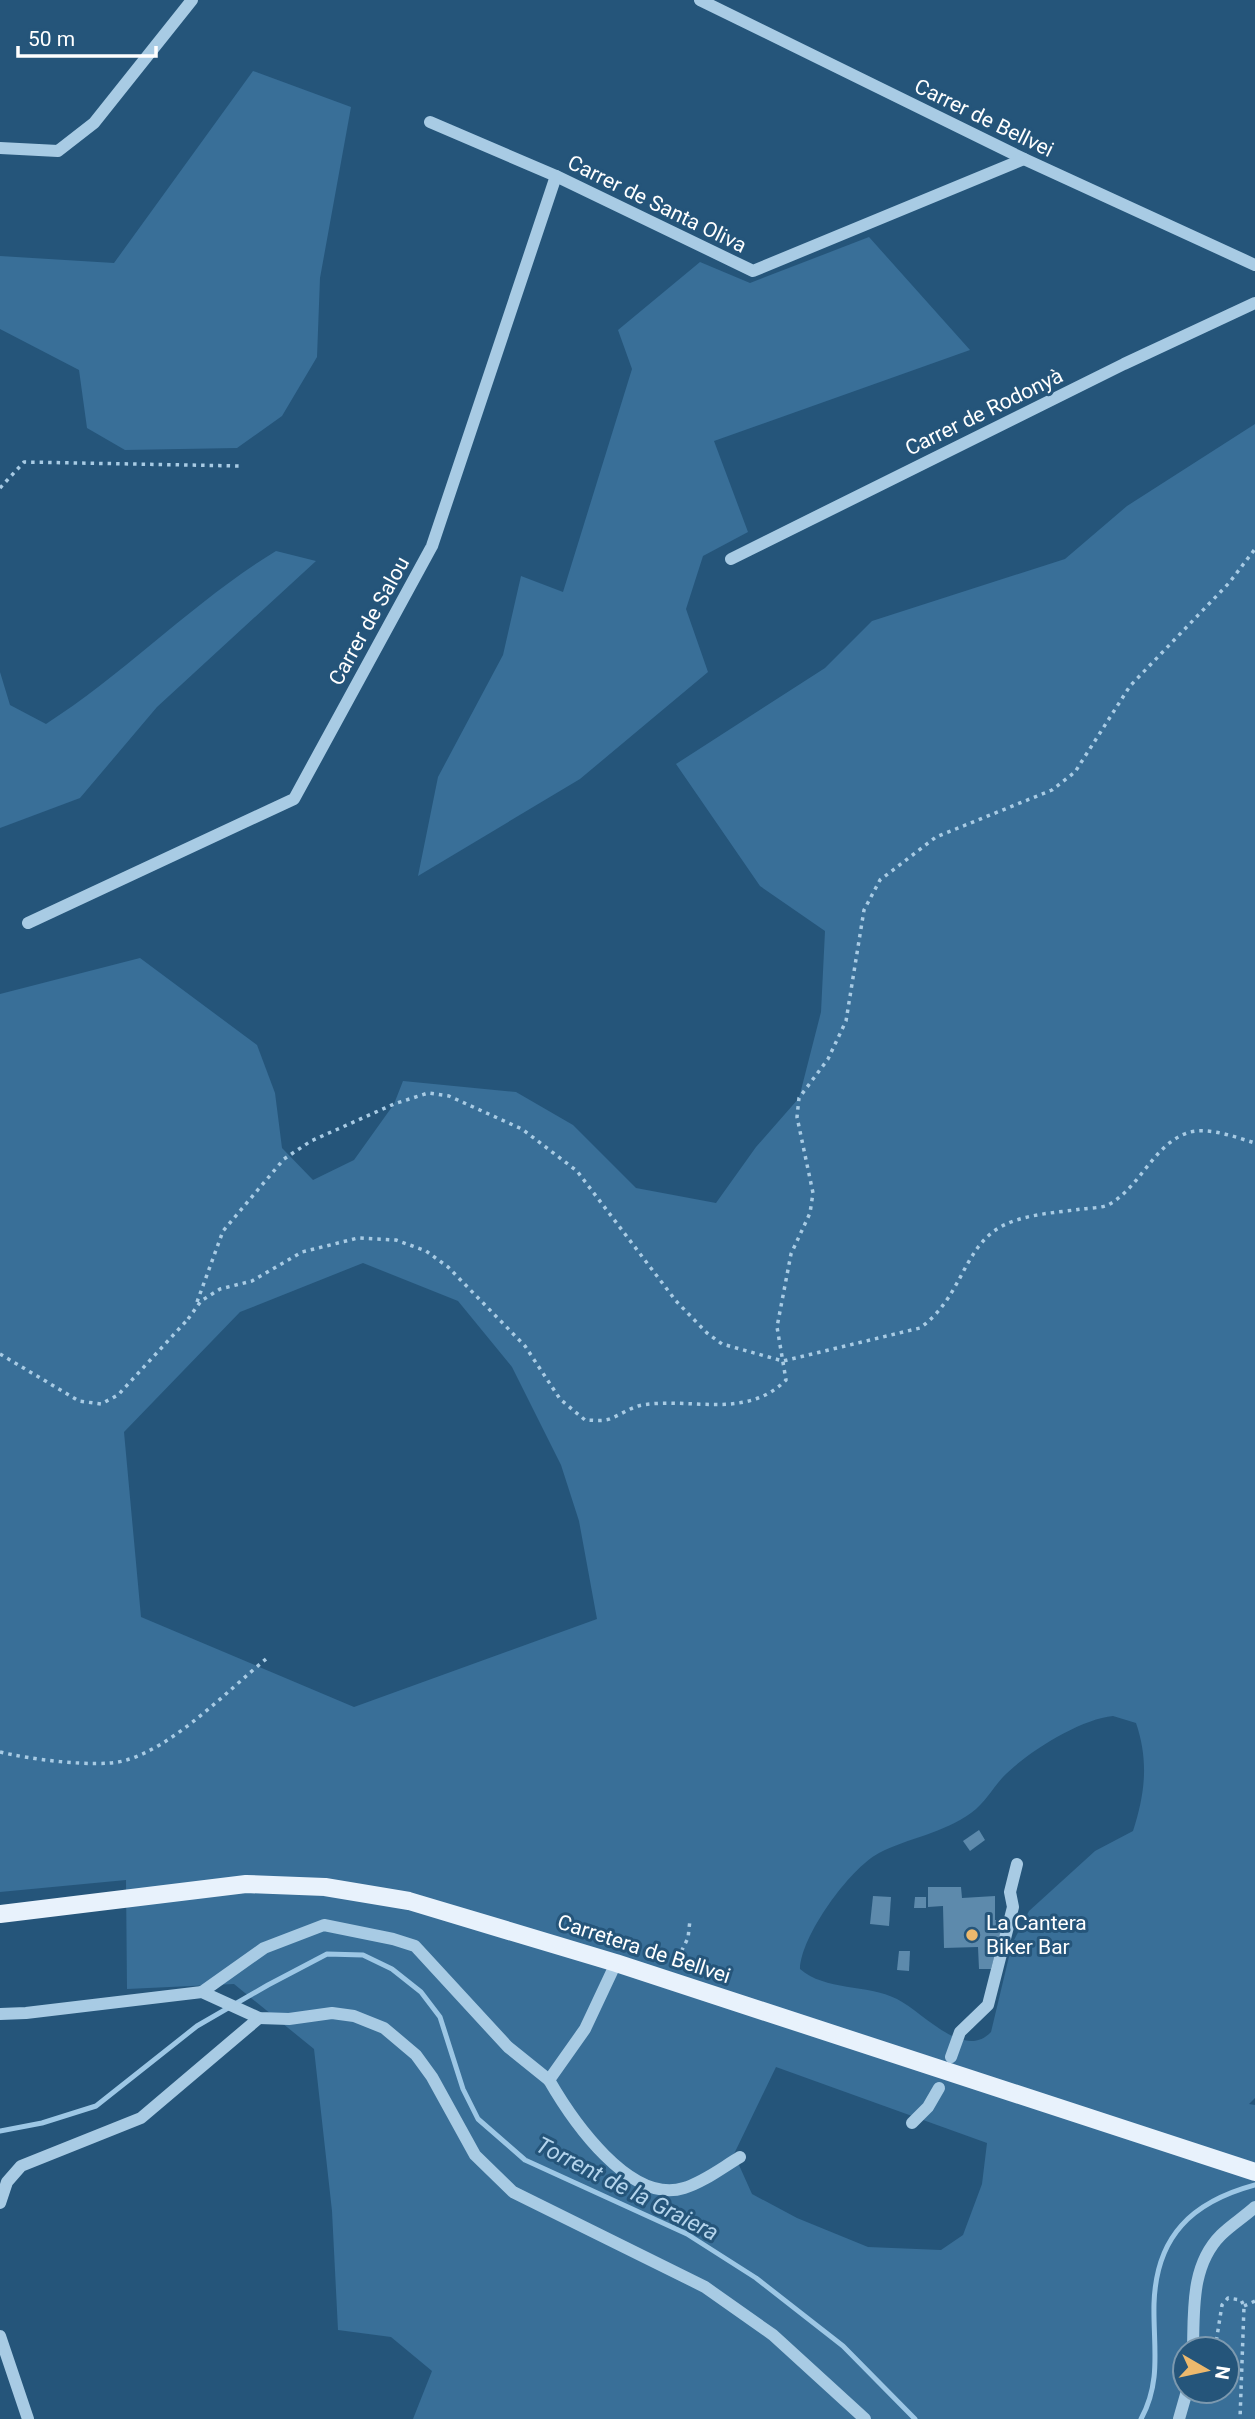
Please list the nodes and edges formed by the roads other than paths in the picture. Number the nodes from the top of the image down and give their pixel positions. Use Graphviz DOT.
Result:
graph roads {
  1 [pos="192,0"];
  2 [pos="699,0"];
  3 [pos="430,122"];
  4 [pos="0,148"];
  5 [pos="1024,159"];
  6 [pos="556,176"];
  7 [pos="1255,265"];
  8 [pos="1255,303"];
  9 [pos="731,559"];
  10 [pos="28,923"];
  11 [pos="1017,1864"];
  12 [pos="0,1914"];
  13 [pos="616,1963"];
  14 [pos="202,1992"];
  15 [pos="0,2014"];
  16 [pos="259,2018"];
  17 [pos="951,2057"];
  18 [pos="549,2080"];
  19 [pos="939,2088"];
  20 [pos="912,2123"];
  21 [pos="740,2157"];
  22 [pos="1247,2170"];
  23 [pos="0,2203"];
  24 [pos="1255,2207"];
  25 [pos="1193,2335"];
  26 [pos="0,2336"];
  27 [pos="28,2419"];
  28 [pos="865,2419"];
  1 -- 4 [label="street"];
  2 -- 5 [label="street, Carrer de Bellvei"];
  3 -- 6 [label="street, Carrer de Santa Oliva"];
  5 -- 6 [label="street, Carrer de Santa Oliva"];
  5 -- 7 [label="street, Carrer de Bellvei"];
  6 -- 10 [label="street, Carrer de Salou"];
  8 -- 9 [label="street, Carrer de Rodonyà"];
  11 -- 17 [label="street"];
  12 -- 13 [label="main road, Carretera de Bellvei"];
  13 -- 18 [label="street"];
  13 -- 22 [label="main road, Carretera de Bellvei"];
  14 -- 15 [label="street"];
  14 -- 16 [label="street"];
  14 -- 18 [label="street"];
  16 -- 23 [label="street"];
  16 -- 28 [label="street"];
  18 -- 21 [label="street"];
  19 -- 20 [label="street"];
  24 -- 25 [label="street"];
  26 -- 27 [label="street"];
}
